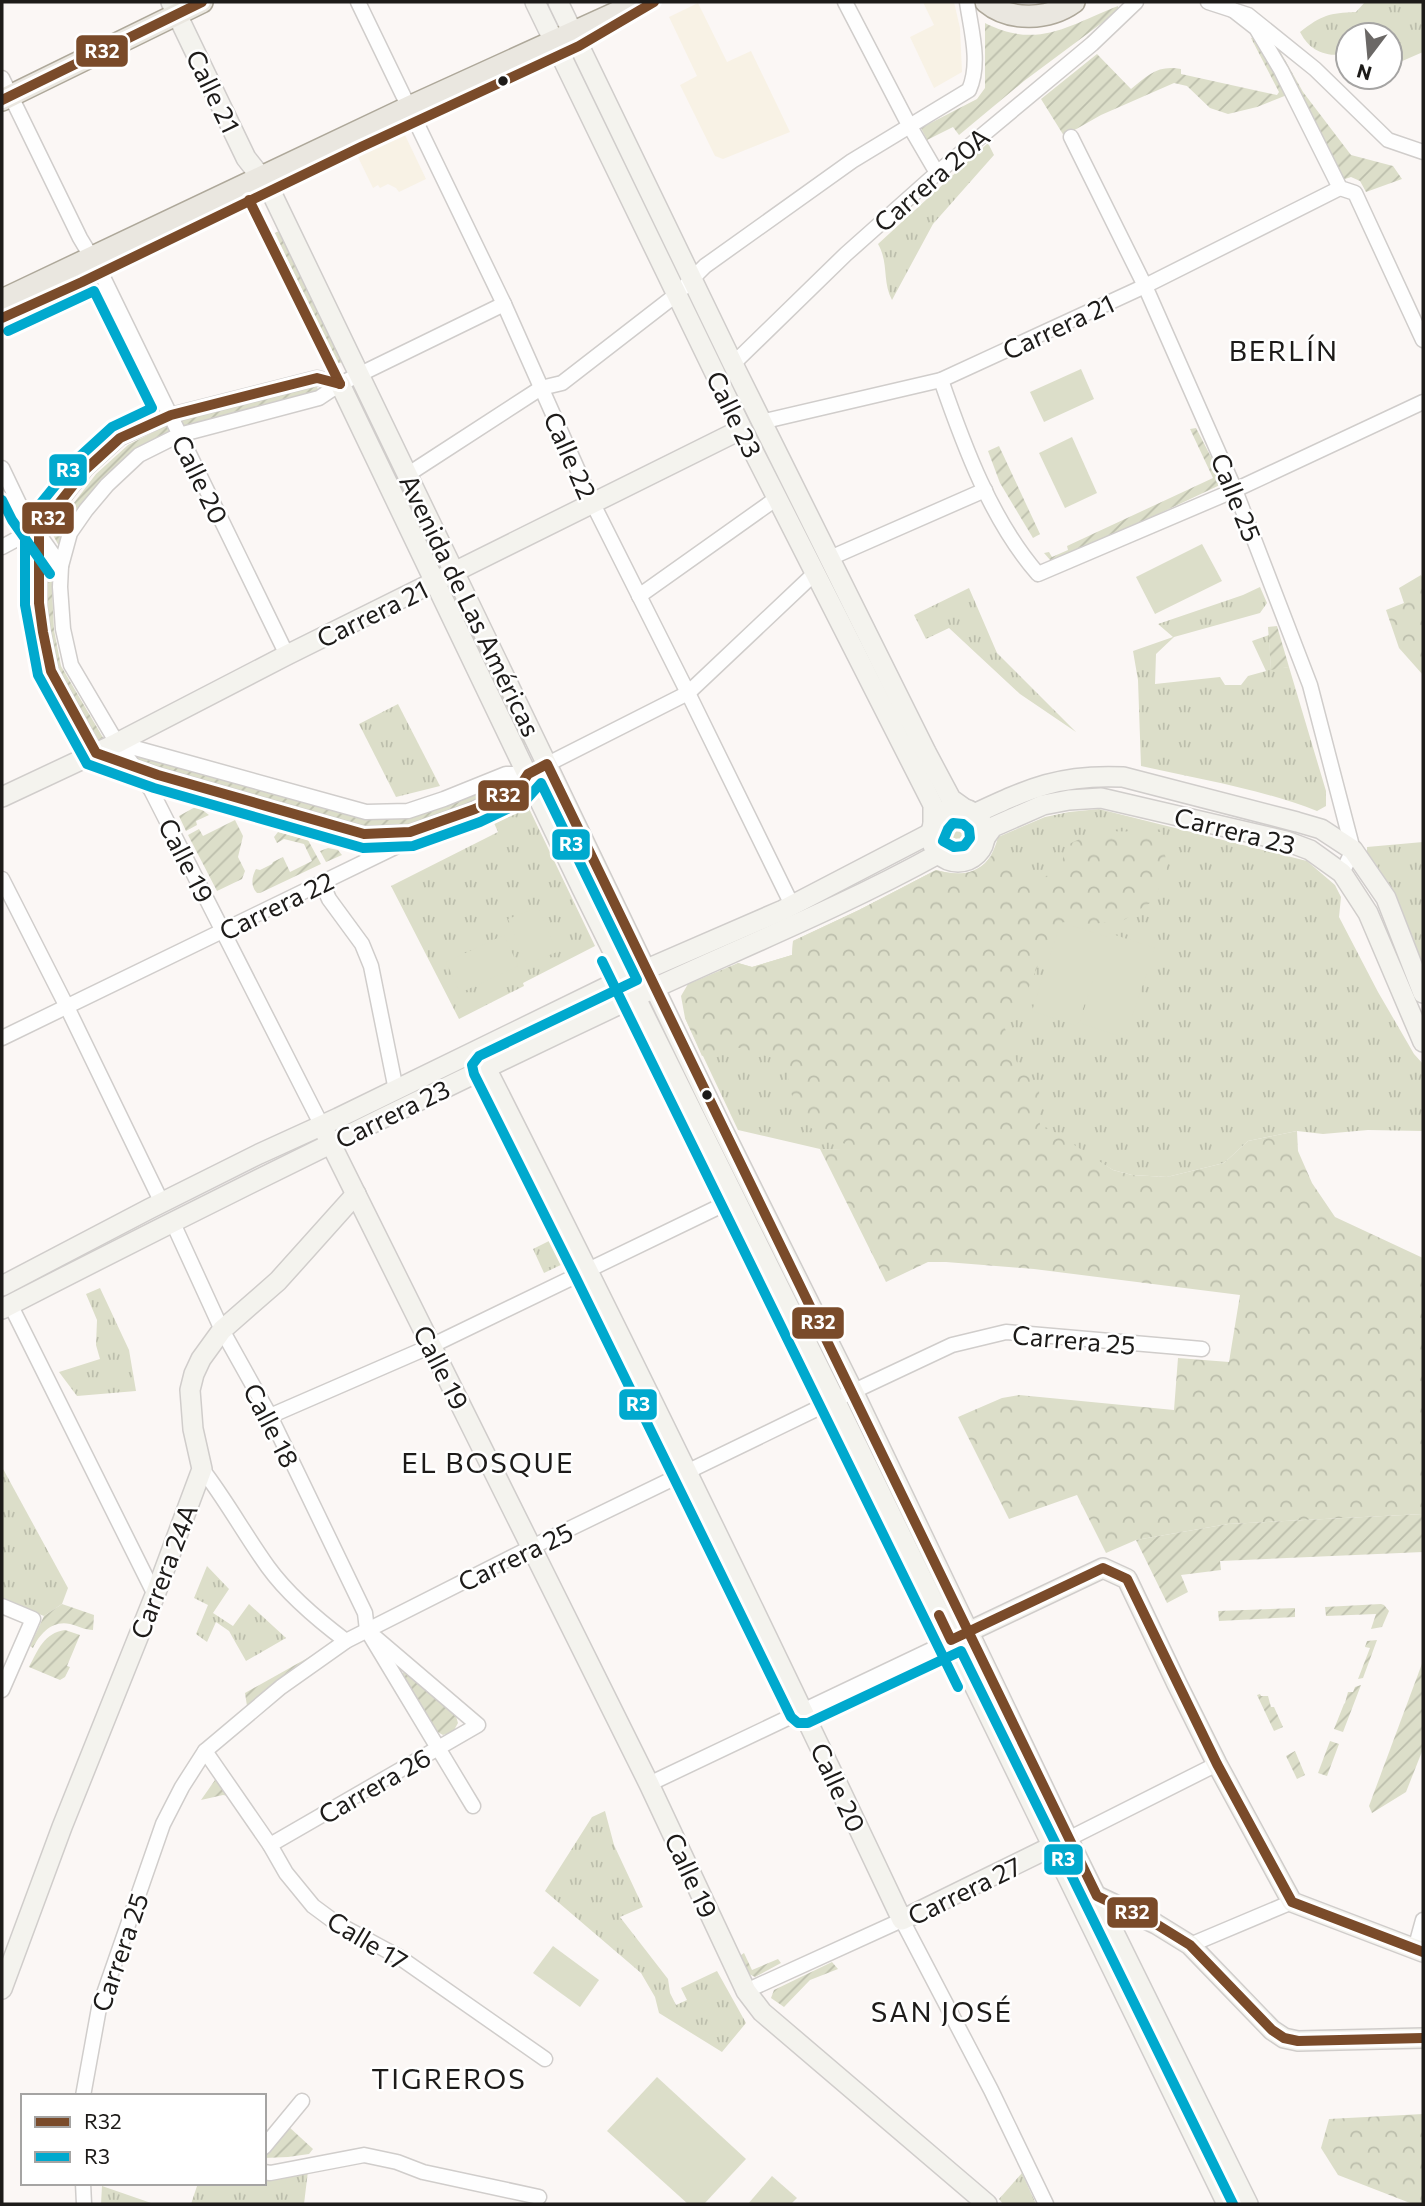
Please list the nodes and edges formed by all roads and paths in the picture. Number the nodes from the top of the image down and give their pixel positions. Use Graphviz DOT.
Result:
graph roads {
  1 [pos="202,2"];
  2 [pos="358,2"];
  3 [pos="535,2"];
  4 [pos="558,2"];
  5 [pos="640,2"];
  6 [pos="845,2"];
  7 [pos="967,2"];
  8 [pos="986,2"];
  9 [pos="1136,2"];
  10 [pos="1208,2"];
  11 [pos="1073,3"];
  12 [pos="174,8"];
  13 [pos="1233,10"];
  14 [pos="564,37"];
  15 [pos="5,91"];
  16 [pos="409,107"];
  17 [pos="909,125"];
  18 [pos="1071,136"];
  19 [pos="1423,152"];
  20 [pos="937,173"];
  21 [pos="261,177"];
  22 [pos="1340,188"];
  23 [pos="92,258"];
  24 [pos="692,279"];
  25 [pos="1145,286"];
  26 [pos="677,294"];
  27 [pos="2,300"];
  28 [pos="504,304"];
  29 [pos="1423,340"];
  30 [pos="733,364"];
  31 [pos="360,376"];
  32 [pos="941,380"];
  33 [pos="340,384"];
  34 [pos="541,388"];
  35 [pos="1423,402"];
  36 [pos="171,415"];
  37 [pos="761,422"];
  38 [pos="742,429"];
  39 [pos="179,435"];
  40 [pos="2,468"];
  41 [pos="407,475"];
  42 [pos="985,490"];
  43 [pos="1235,490"];
  44 [pos="777,498"];
  45 [pos="592,502"];
  46 [pos="39,535"];
  47 [pos="2,547"];
  48 [pos="831,558"];
  49 [pos="61,566"];
  50 [pos="454,572"];
  51 [pos="815,573"];
  52 [pos="435,582"];
  53 [pos="639,596"];
  54 [pos="287,655"];
  55 [pos="688,693"];
  56 [pos="117,743"];
  57 [pos="96,753"];
  58 [pos="547,764"];
  59 [pos="135,768"];
  60 [pos="528,774"];
  61 [pos="2,797"];
  62 [pos="475,809"];
  63 [pos="970,812"];
  64 [pos="932,829"];
  65 [pos="364,834"];
  66 [pos="985,838"];
  67 [pos="397,846"];
  68 [pos="1353,850"];
  69 [pos="938,854"];
  70 [pos="1342,873"];
  71 [pos="2,879"];
  72 [pos="322,883"];
  73 [pos="792,905"];
  74 [pos="223,931"];
  75 [pos="646,969"];
  76 [pos="626,978"];
  77 [pos="655,988"];
  78 [pos="1423,993"];
  79 [pos="635,997"];
  80 [pos="67,1007"];
  81 [pos="2,1038"];
  82 [pos="1423,1042"];
  83 [pos="486,1068"];
  84 [pos="396,1090"];
  85 [pos="326,1135"];
  86 [pos="356,1194"];
  87 [pos="736,1199"];
  88 [pos="162,1203"];
  89 [pos="172,1220"];
  90 [pos="588,1270"];
  91 [pos="2,1286"];
  92 [pos="6,1307"];
  93 [pos="222,1329"];
  94 [pos="431,1346"];
  95 [pos="1202,1349"];
  96 [pos="853,1391"];
  97 [pos="835,1400"];
  98 [pos="270,1416"];
  99 [pos="202,1469"];
  100 [pos="687,1472"];
  101 [pos="532,1547"];
  102 [pos="155,1595"];
  103 [pos="2,1606"];
  104 [pos="367,1630"];
  105 [pos="960,1636"];
  106 [pos="346,1641"];
  107 [pos="2,1690"];
  108 [pos="803,1710"];
  109 [pos="437,1749"];
  110 [pos="205,1751"];
  111 [pos="1217,1764"];
  112 [pos="649,1783"];
  113 [pos="473,1806"];
  114 [pos="1060,1843"];
  115 [pos="270,1845"];
  116 [pos="1097,1896"];
  117 [pos="1292,1902"];
  118 [pos="902,1920"];
  119 [pos="1423,1920"];
  120 [pos="1191,1945"];
  121 [pos="1419,1950"];
  122 [pos="2,1989"];
  123 [pos="746,1991"];
  124 [pos="1423,2038"];
  125 [pos="545,2059"];
  126 [pos="83,2094"];
  127 [pos="302,2101"];
  128 [pos="266,2145"];
  129 [pos="266,2172"];
  130 [pos="83,2185"];
  131 [pos="539,2196"];
  132 [pos="84,2204"];
  133 [pos="987,2204"];
  134 [pos="1046,2204"];
  135 [pos="1227,2204"];
  136 [pos="1248,2204"];
  1 -- 12 [label="main road"];
  2 -- 16 [label="street, Calle 22"];
  3 -- 14 [label="main road, Calle 23"];
  4 -- 14 [label="main road, Calle 23"];
  5 -- 14 [label="main road"];
  6 -- 17 [label="street"];
  7 -- 17 [label="street"];
  8 -- 11 [label="main road"];
  9 -- 20 [label="street, Carrera 20A"];
  10 -- 13 [label="street"];
  12 -- 15 [label="main road"];
  12 -- 21 [label="main road, Calle 21"];
  13 -- 19 [label="street"];
  13 -- 22 [label="street"];
  14 -- 16 [label="main road"];
  14 -- 24 [label="main road, Calle 23"];
  14 -- 26 [label="main road, Calle 23"];
  15 -- 23 [label="street, Calle 20"];
  16 -- 21 [label="main road"];
  16 -- 28 [label="street, Calle 22"];
  17 -- 20 [label="street"];
  17 -- 24 [label="street"];
  18 -- 25 [label="street, Calle 25"];
  20 -- 30 [label="street, Carrera 20A"];
  21 -- 23 [label="main road"];
  21 -- 31 [label="main road, Avenida de Las Américas"];
  22 -- 25 [label="street, Carrera 21"];
  22 -- 29 [label="street"];
  23 -- 27 [label="main road"];
  23 -- 36 [label="street, Calle 20"];
  24 -- 26 [label="street"];
  24 -- 30 [label="main road, Calle 23"];
  25 -- 32 [label="street, Carrera 21"];
  25 -- 43 [label="street, Calle 25"];
  26 -- 34 [label="street"];
  26 -- 38 [label="main road, Calle 23"];
  28 -- 31 [label="street, Calle 19"];
  28 -- 34 [label="street, Calle 22"];
  30 -- 37 [label="main road, Calle 23"];
  31 -- 33 [label="street, Calle 19"];
  31 -- 41 [label="main road, Avenida de Las Américas"];
  32 -- 37 [label="street, Carrera 21"];
  32 -- 42 [label="street"];
  33 -- 36 [label="street"];
  33 -- 39 [label="street, Calle 19"];
  33 -- 52 [label="main road, Avenida de Las Américas"];
  34 -- 41 [label="street"];
  34 -- 45 [label="street, Calle 22"];
  35 -- 43 [label="street"];
  36 -- 39 [label="street, Calle 20"];
  36 -- 46 [label="street"];
  37 -- 48 [label="main road, Calle 23"];
  38 -- 44 [label="main road, Calle 23"];
  38 -- 45 [label="main road, Carrera 21"];
  39 -- 49 [label="street, Calle 19"];
  39 -- 54 [label="street, Calle 20"];
  40 -- 46 [label="street"];
  41 -- 50 [label="main road, Avenida de Las Américas"];
  42 -- 43 [label="street"];
  42 -- 48 [label="street"];
  43 -- 68 [label="street, Calle 25"];
  44 -- 51 [label="main road, Calle 23"];
  44 -- 53 [label="street"];
  45 -- 50 [label="main road, Carrera 21"];
  45 -- 53 [label="street, Calle 22"];
  46 -- 47 [label="street"];
  46 -- 49 [label="street"];
  46 -- 57 [label="street"];
  48 -- 63 [label="main road, Calle 23"];
  49 -- 56 [label="street, Calle 19"];
  50 -- 52 [label="main road, Carrera 21"];
  50 -- 58 [label="main road, Avenida de Las Américas"];
  51 -- 55 [label="street, Carrera 22"];
  51 -- 64 [label="main road, Calle 23"];
  52 -- 54 [label="main road, Carrera 21"];
  52 -- 60 [label="main road, Avenida de Las Américas"];
  53 -- 55 [label="street, Calle 22"];
  54 -- 56 [label="main road, Carrera 21"];
  55 -- 58 [label="street, Carrera 22"];
  55 -- 73 [label="street, Calle 22"];
  56 -- 57 [label="main road, Carrera 21"];
  56 -- 59 [label="street, Calle 19"];
  56 -- 60 [label="street"];
  57 -- 59 [label="street"];
  57 -- 61 [label="main road, Carrera 21"];
  58 -- 60 [label="street, Carrera 22"];
  58 -- 75 [label="main road, Avenida de Las Américas"];
  59 -- 65 [label="street"];
  59 -- 74 [label="street, Calle 19"];
  60 -- 62 [label="street, Carrera 22"];
  60 -- 76 [label="main road, Avenida de Las Américas"];
  62 -- 65 [label="street"];
  62 -- 67 [label="street, Carrera 22"];
  63 -- 64 [label="main road"];
  63 -- 66 [label="main road"];
  63 -- 68 [label="main road, Carrera 23"];
  64 -- 69 [label="main road"];
  64 -- 73 [label="main road, Carrera 23"];
  65 -- 67 [label="street"];
  66 -- 69 [label="main road"];
  66 -- 70 [label="main road, Carrera 23"];
  67 -- 72 [label="street, Carrera 22"];
  68 -- 70 [label="street"];
  68 -- 78 [label="main road, Carrera 23"];
  69 -- 77 [label="main road, Carrera 23"];
  70 -- 82 [label="main road, Carrera 23"];
  71 -- 80 [label="street"];
  72 -- 74 [label="street, Carrera 22"];
  72 -- 84 [label="street"];
  73 -- 75 [label="main road, Carrera 23"];
  74 -- 80 [label="street, Carrera 22"];
  74 -- 85 [label="street, Calle 19"];
  75 -- 76 [label="main road, Carrera 23"];
  75 -- 77 [label="main road, Avenida de Las Américas"];
  76 -- 79 [label="main road, Avenida de Las Américas"];
  76 -- 84 [label="main road, Carrera 23"];
  77 -- 79 [label="main road, Carrera 23"];
  77 -- 96 [label="main road, Avenida de Las Américas"];
  79 -- 83 [label="main road, Carrera 23"];
  79 -- 87 [label="main road, Avenida de Las Américas"];
  80 -- 81 [label="street, Carrera 22"];
  80 -- 88 [label="street"];
  83 -- 85 [label="main road, Carrera 23"];
  83 -- 90 [label="main road, Calle 20"];
  84 -- 85 [label="main road, Carrera 23"];
  85 -- 86 [label="main road, Calle 19"];
  85 -- 88 [label="main road, Carrera 23"];
  85 -- 89 [label="main road, Carrera 23"];
  86 -- 93 [label="main road, Carrera 24A"];
  86 -- 94 [label="main road, Calle 19"];
  87 -- 90 [label="street"];
  87 -- 97 [label="main road, Avenida de Las Américas"];
  88 -- 91 [label="main road, Carrera 23"];
  89 -- 92 [label="main road, Carrera 23"];
  89 -- 93 [label="street, Calle 18"];
  90 -- 94 [label="street"];
  90 -- 100 [label="main road, Calle 20"];
  92 -- 102 [label="street"];
  93 -- 98 [label="street, Calle 18"];
  93 -- 99 [label="main road, Carrera 24A"];
  94 -- 98 [label="street"];
  94 -- 101 [label="main road, Calle 19"];
  95 -- 96 [label="street, Carrera 25"];
  96 -- 97 [label="street, Carrera 25"];
  96 -- 105 [label="main road, Avenida de Las Américas"];
  97 -- 100 [label="street, Carrera 25"];
  97 -- 105 [label="main road, Avenida de Las Américas"];
  98 -- 104 [label="street, Calle 18"];
  99 -- 102 [label="main road, Carrera 24A"];
  99 -- 106 [label="street"];
  100 -- 101 [label="street, Carrera 25"];
  100 -- 108 [label="main road, Calle 20"];
  101 -- 104 [label="street, Carrera 25"];
  101 -- 112 [label="main road, Calle 19"];
  102 -- 122 [label="main road, Carrera 24A"];
  103 -- 107 [label="street"];
  104 -- 106 [label="street, Carrera 25"];
  104 -- 109 [label="street, Calle 18"];
  104 -- 109 [label="street, Carrera 26"];
  105 -- 108 [label="street"];
  105 -- 111 [label="main road"];
  105 -- 114 [label="main road, Avenida de Las Américas"];
  106 -- 110 [label="street, Carrera 25"];
  108 -- 112 [label="street"];
  108 -- 118 [label="main road, Calle 20"];
  109 -- 113 [label="street, Calle 18"];
  109 -- 115 [label="street, Carrera 26"];
  110 -- 115 [label="street, Calle 17"];
  110 -- 126 [label="street, Carrera 25"];
  111 -- 114 [label="street, Carrera 27"];
  111 -- 117 [label="main road"];
  112 -- 123 [label="main road, Calle 19"];
  114 -- 116 [label="main road, Avenida de Las Américas"];
  114 -- 118 [label="main road, Carrera 27"];
  114 -- 135 [label="main road, Avenida de Las Américas"];
  115 -- 125 [label="street, Calle 17"];
  116 -- 120 [label="main road"];
  116 -- 136 [label="main road, Avenida de Las Américas"];
  117 -- 120 [label="street"];
  117 -- 121 [label="main road"];
  118 -- 123 [label="street, Carrera 27"];
  118 -- 134 [label="street, Calle 20"];
  119 -- 121 [label="street"];
  120 -- 124 [label="main road"];
  123 -- 133 [label="main road, Calle 19"];
  127 -- 128 [label="street"];
  129 -- 131 [label="street"];
  130 -- 132 [label="street"];
}
